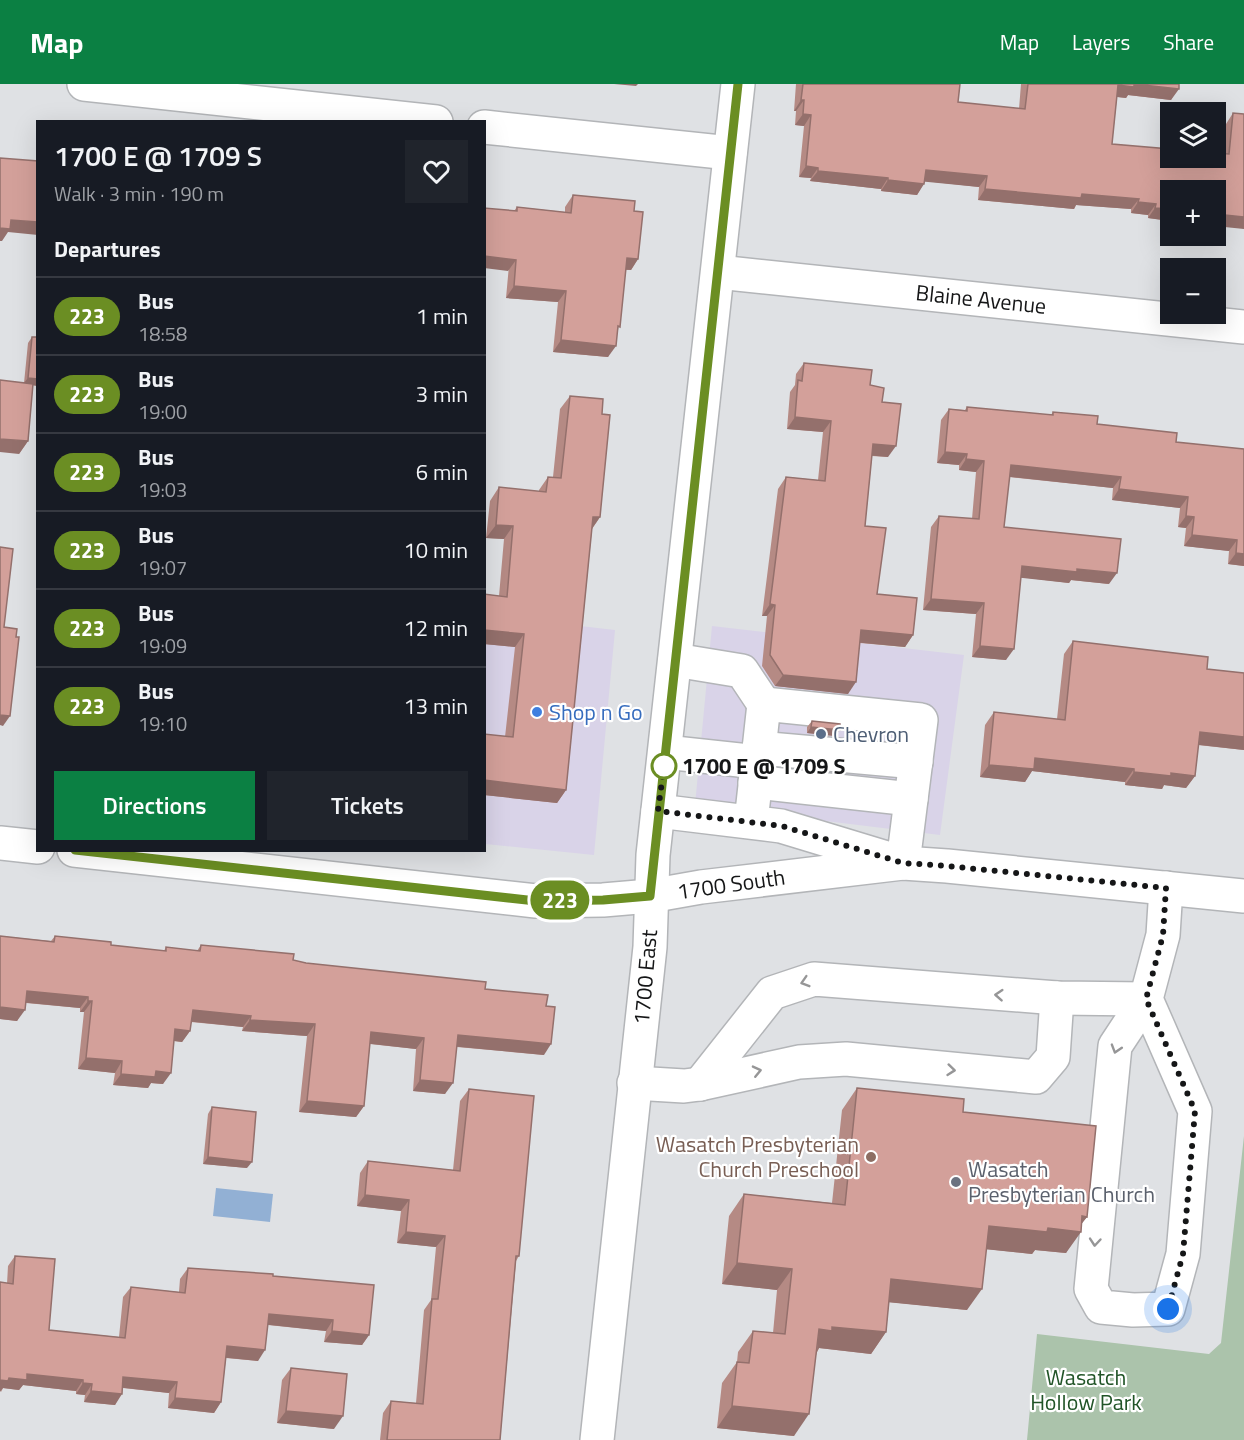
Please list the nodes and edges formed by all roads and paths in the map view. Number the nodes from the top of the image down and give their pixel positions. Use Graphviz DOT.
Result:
graph roads {
  1 [pos="84,84"];
  2 [pos="738,84"];
  3 [pos="417,120"];
  4 [pos="486,127"];
  5 [pos="730,153"];
  6 [pos="718,272"];
  7 [pos="1244,327"];
  8 [pos="675,660"];
  9 [pos="764,704"];
  10 [pos="665,752"];
  11 [pos="915,762"];
  12 [pos="757,764"];
  13 [pos="911,799"];
  14 [pos="658,811"];
  15 [pos="750,822"];
  16 [pos="0,843"];
  17 [pos="36,847"];
  18 [pos="92,852"];
  19 [pos="903,863"];
  20 [pos="1166,888"];
  21 [pos="650,896"];
  22 [pos="1244,896"];
  23 [pos="1057,998"];
  24 [pos="1146,999"];
  25 [pos="634,1083"];
  26 [pos="700,1084"];
  27 [pos="597,1440"];
  1 -- 3 [label="street"];
  2 -- 5 [label="street, 1700 East"];
  4 -- 5 [label="street"];
  5 -- 6 [label="street, 1700 East"];
  6 -- 7 [label="street, Blaine Avenue"];
  6 -- 8 [label="street, 1700 East"];
  8 -- 9 [label="street"];
  8 -- 10 [label="street, 1700 East"];
  9 -- 11 [label="street"];
  9 -- 12 [label="street"];
  10 -- 12 [label="street"];
  10 -- 14 [label="street, 1700 East"];
  11 -- 12 [label="street"];
  11 -- 13 [label="street"];
  12 -- 13 [label="street"];
  12 -- 15 [label="street"];
  13 -- 19 [label="street"];
  14 -- 15 [label="street"];
  14 -- 21 [label="street, 1700 East"];
  15 -- 19 [label="street"];
  16 -- 17 [label="street"];
  18 -- 21 [label="street, 1700 South"];
  19 -- 20 [label="street, 1700 South"];
  19 -- 21 [label="street, 1700 South"];
  20 -- 22 [label="street, 1700 South"];
  20 -- 24 [label="street"];
  21 -- 25 [label="street, 1700 East"];
  23 -- 24 [label="street"];
  23 -- 26 [label="street, one-way"];
  26 -- 23 [label="street, one-way"];
  24 -- 24 [label="street, one-way"];
  25 -- 26 [label="street"];
  25 -- 27 [label="street, 1700 East"];
}
